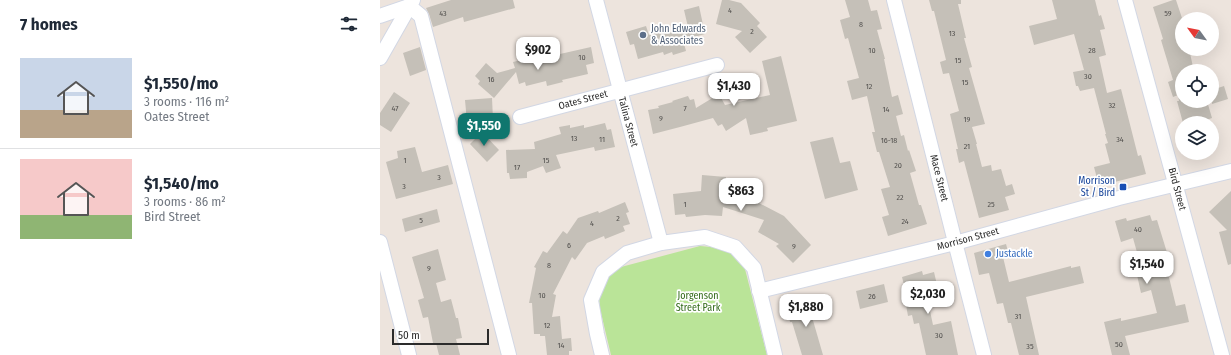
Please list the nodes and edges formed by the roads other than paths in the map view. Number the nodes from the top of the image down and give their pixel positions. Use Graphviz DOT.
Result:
graph roads {
  1 [pos="596,0"];
  2 [pos="894,0"];
  3 [pos="1125,0"];
  4 [pos="411,3"];
  5 [pos="380,16"];
  6 [pos="382,49"];
  7 [pos="717,65"];
  8 [pos="620,90"];
  9 [pos="520,117"];
  10 [pos="1231,170"];
  11 [pos="1176,185"];
  12 [pos="380,242"];
  13 [pos="661,243"];
  14 [pos="955,243"];
  15 [pos="384,268"];
  16 [pos="759,291"];
  17 [pos="409,355"];
  18 [pos="509,355"];
  19 [pos="602,355"];
  20 [pos="775,355"];
  21 [pos="984,355"];
  22 [pos="1222,355"];
  1 -- 8 [label="street, Talina Street"];
  2 -- 14 [label="street, Mace Street"];
  3 -- 11 [label="street, Bird Street"];
  4 -- 5 [label="street"];
  4 -- 6 [label="street"];
  4 -- 18 [label="street"];
  7 -- 8 [label="street, Oates Street"];
  8 -- 9 [label="street, Oates Street"];
  8 -- 13 [label="street, Talina Street"];
  10 -- 11 [label="street, Morrison Street"];
  11 -- 14 [label="street, Morrison Street"];
  11 -- 22 [label="street, Bird Street"];
  12 -- 15 [label="street"];
  13 -- 16 [label="street"];
  13 -- 19 [label="street"];
  14 -- 16 [label="street, Morrison Street"];
  14 -- 21 [label="street, Mace Street"];
  15 -- 17 [label="street"];
  16 -- 20 [label="street"];
}
